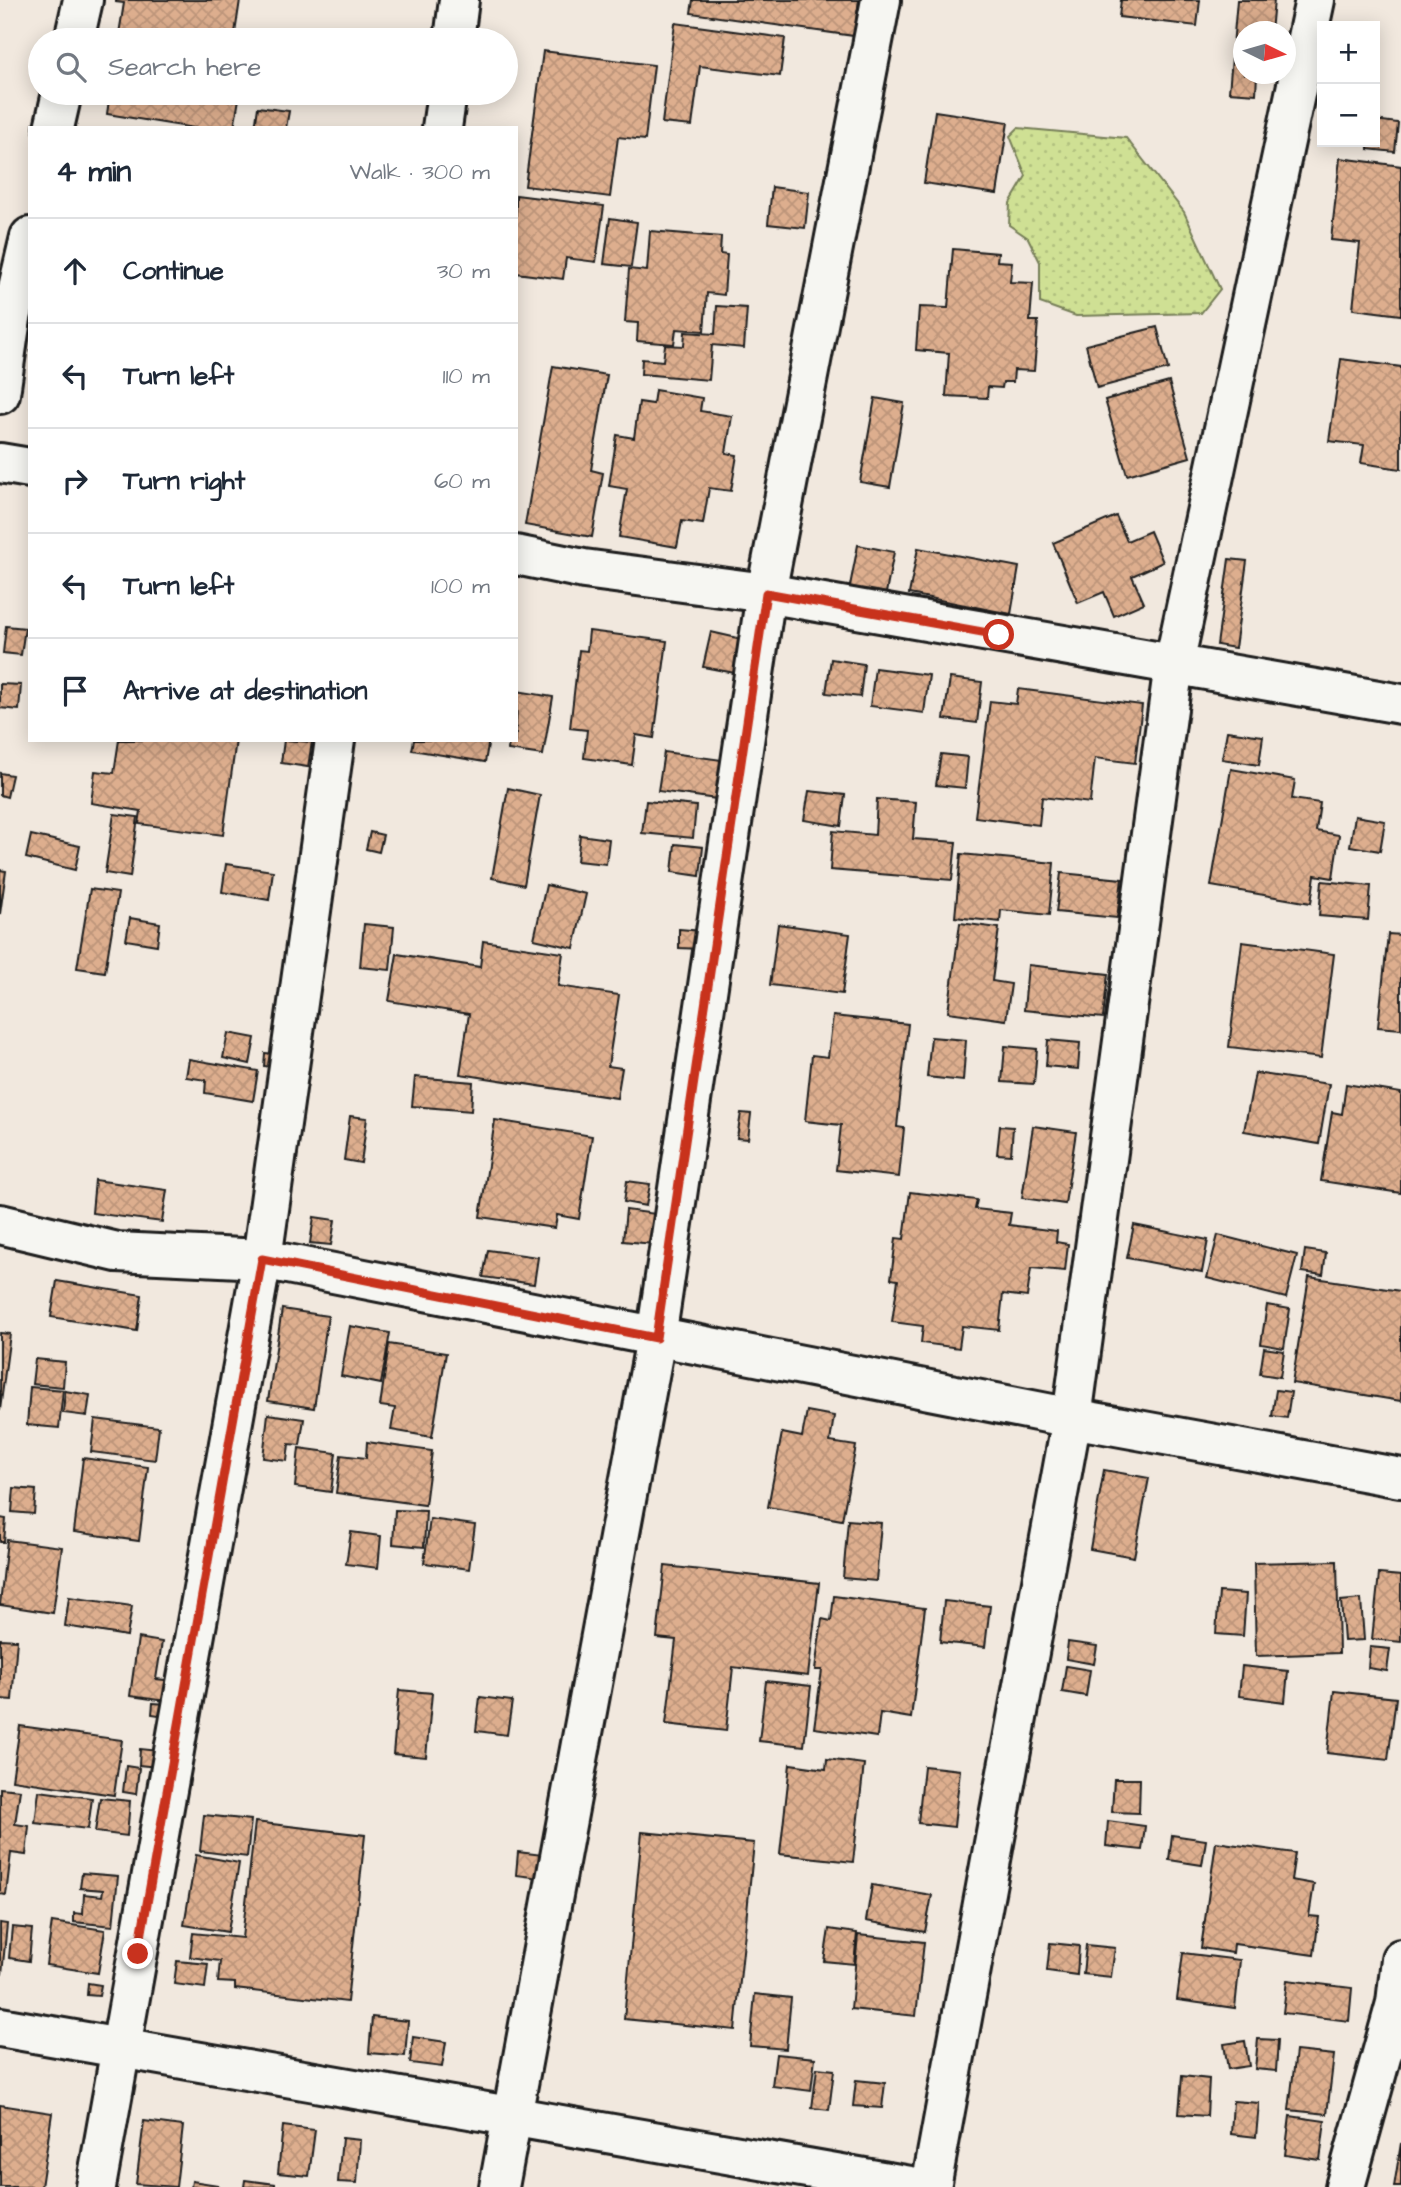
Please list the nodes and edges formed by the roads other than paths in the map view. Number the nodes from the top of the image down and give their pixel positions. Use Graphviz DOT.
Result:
graph roads {
  1 [pos="83,0"];
  2 [pos="459,0"];
  3 [pos="881,0"];
  4 [pos="1315,0"];
  5 [pos="77,28"];
  6 [pos="456,28"];
  7 [pos="59,105"];
  8 [pos="445,105"];
  9 [pos="54,126"];
  10 [pos="442,126"];
  11 [pos="28,246"];
  12 [pos="0,394"];
  13 [pos="0,463"];
  14 [pos="28,468"];
  15 [pos="518,555"];
  16 [pos="766,593"];
  17 [pos="1174,664"];
  18 [pos="1401,704"];
  19 [pos="335,742"];
  20 [pos="0,1224"];
  21 [pos="262,1259"];
  22 [pos="656,1338"];
  23 [pos="1072,1418"];
  24 [pos="1401,1478"];
  25 [pos="1401,1959"];
  26 [pos="0,2027"];
  27 [pos="120,2048"];
  28 [pos="512,2116"];
  29 [pos="96,2187"];
  30 [pos="499,2187"];
  31 [pos="916,2187"];
  32 [pos="931,2187"];
  33 [pos="1345,2187"];
  1 -- 5 [label="street"];
  2 -- 6 [label="street"];
  3 -- 16 [label="street"];
  4 -- 17 [label="street"];
  7 -- 9 [label="street"];
  8 -- 10 [label="street"];
  11 -- 12 [label="street"];
  13 -- 14 [label="street"];
  15 -- 16 [label="street"];
  16 -- 17 [label="street"];
  16 -- 22 [label="street"];
  17 -- 18 [label="street"];
  17 -- 23 [label="street"];
  19 -- 21 [label="street"];
  20 -- 21 [label="street"];
  21 -- 22 [label="street"];
  21 -- 27 [label="street"];
  22 -- 23 [label="street"];
  22 -- 28 [label="street"];
  23 -- 24 [label="street"];
  23 -- 32 [label="street"];
  25 -- 33 [label="street"];
  26 -- 27 [label="street"];
  27 -- 28 [label="street"];
  27 -- 29 [label="street"];
  28 -- 30 [label="street"];
  28 -- 31 [label="street"];
}
